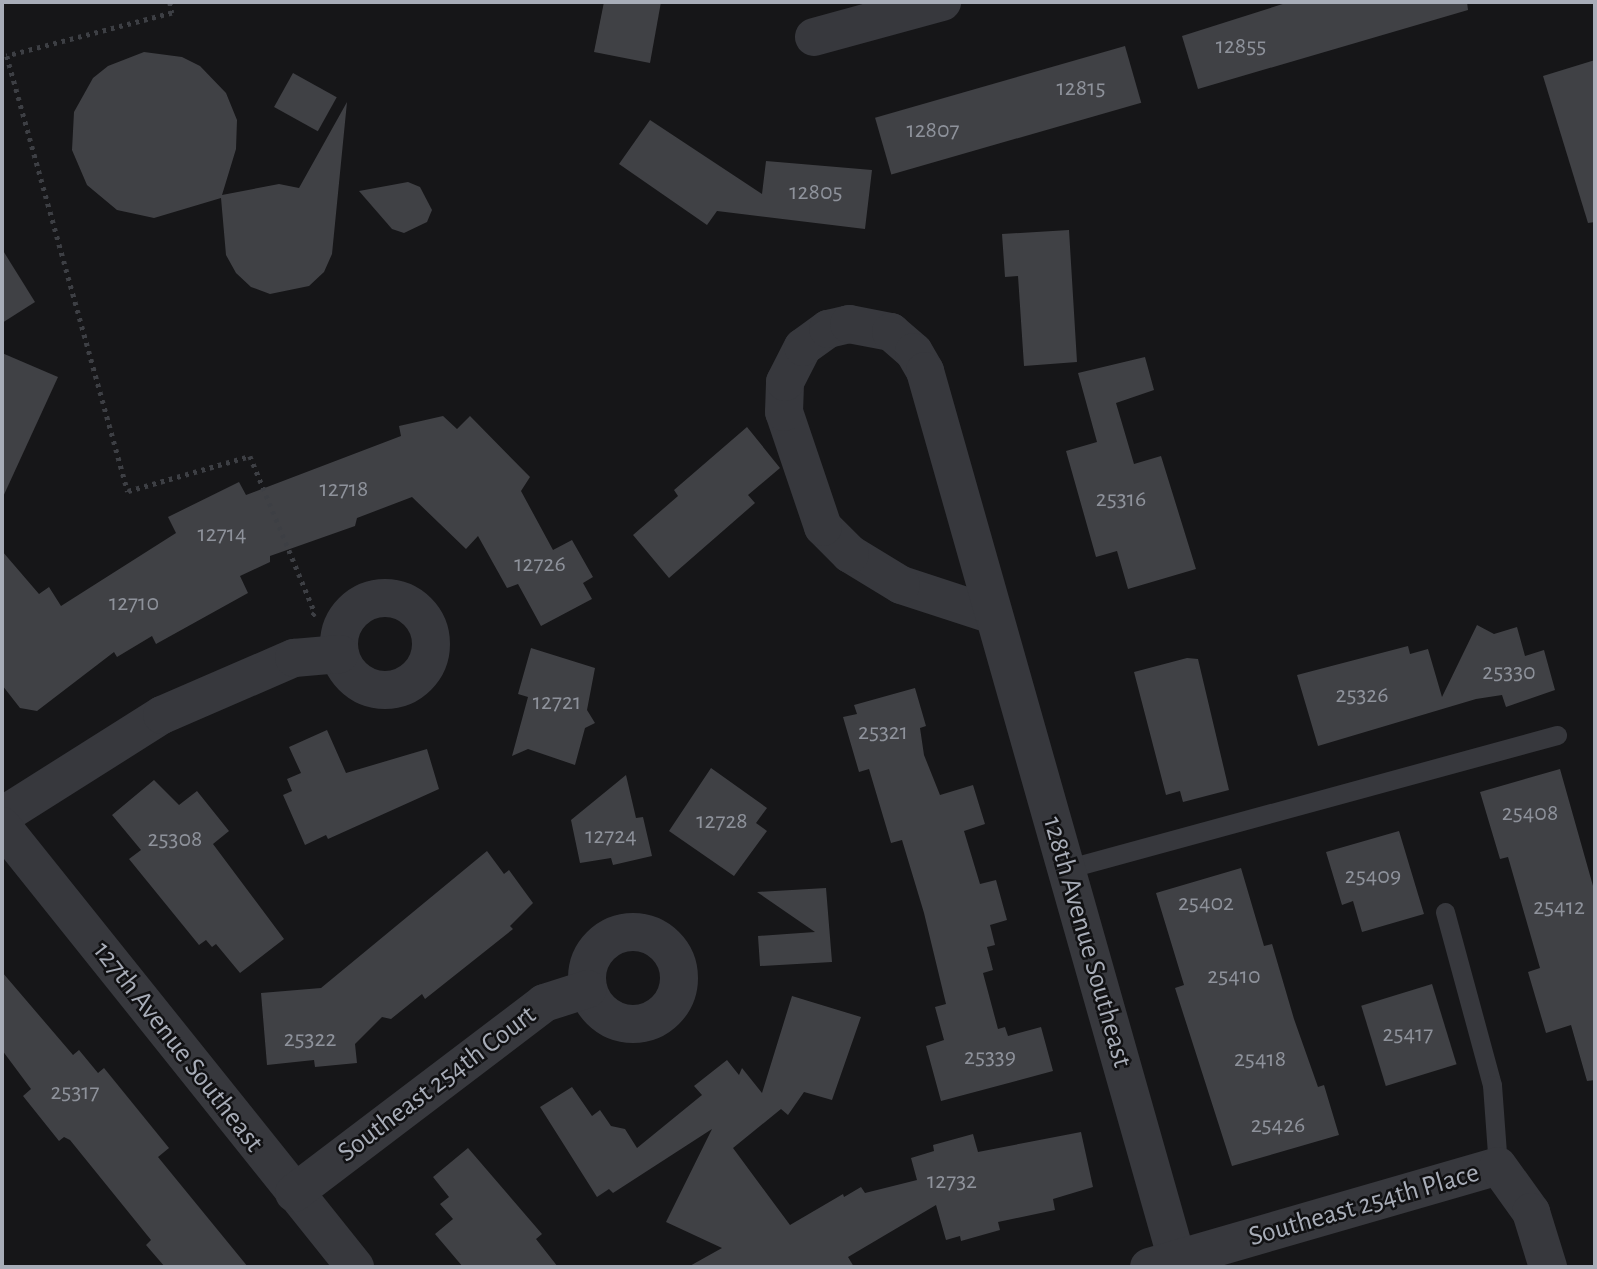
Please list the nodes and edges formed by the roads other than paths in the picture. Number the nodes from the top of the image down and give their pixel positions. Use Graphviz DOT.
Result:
graph roads {
  1 [pos="942,2"];
  2 [pos="814,37"];
  3 [pos="993,615"];
  4 [pos="340,654"];
  5 [pos="1557,735"];
  6 [pos="2,816"];
  7 [pos="2,826"];
  8 [pos="1066,869"];
  9 [pos="1445,912"];
  10 [pos="588,989"];
  11 [pos="1498,1166"];
  12 [pos="294,1193"];
  13 [pos="1170,1265"];
  14 [pos="355,1267"];
  15 [pos="1548,1267"];
  1 -- 2 [label="street"];
  3 -- 3 [label="street, 128th Avenue Southeast"];
  3 -- 8 [label="street, 128th Avenue Southeast"];
  4 -- 6 [label="street"];
  5 -- 8 [label="lane"];
  7 -- 12 [label="street, 127th Avenue Southeast"];
  8 -- 13 [label="street, 128th Avenue Southeast"];
  9 -- 11 [label="lane"];
  10 -- 12 [label="street, Southeast 254th Court"];
  11 -- 13 [label="street, Southeast 254th Place"];
  11 -- 15 [label="street"];
  12 -- 14 [label="street, 127th Avenue Southeast"];
}
